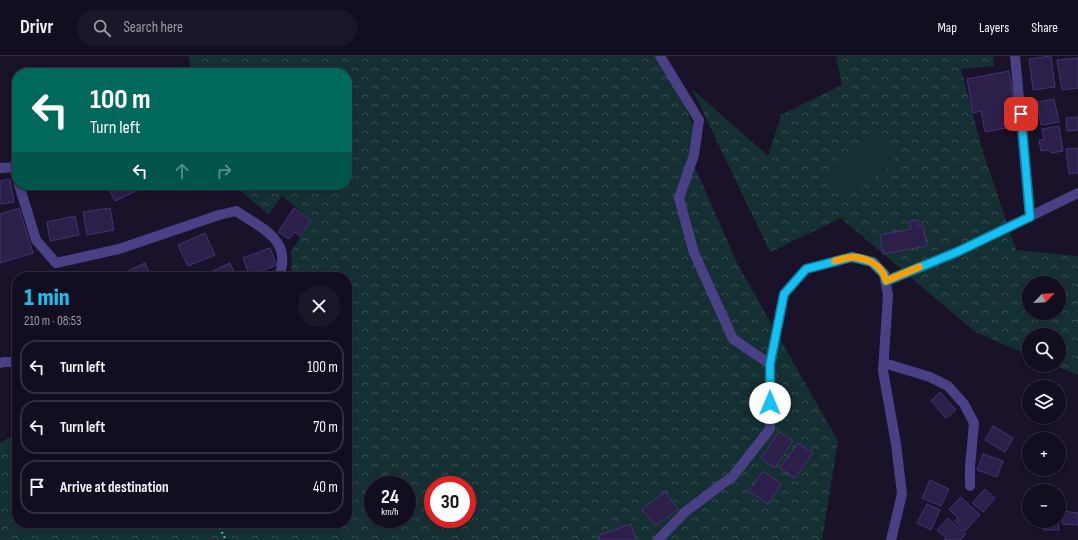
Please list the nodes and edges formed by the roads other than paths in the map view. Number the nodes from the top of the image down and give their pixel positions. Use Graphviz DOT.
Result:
graph roads {
  1 [pos="660,56"];
  2 [pos="1015,56"];
  3 [pos="12,167"];
  4 [pos="0,168"];
  5 [pos="21,190"];
  6 [pos="1078,193"];
  7 [pos="1030,217"];
  8 [pos="280,272"];
  9 [pos="886,281"];
  10 [pos="12,362"];
  11 [pos="884,363"];
  12 [pos="0,364"];
  13 [pos="770,364"];
  14 [pos="970,486"];
  15 [pos="658,540"];
  16 [pos="891,540"];
  1 -- 13 [label="street"];
  2 -- 7 [label="street"];
  3 -- 4 [label="street"];
  5 -- 8 [label="street"];
  6 -- 7 [label="street"];
  7 -- 9 [label="street"];
  9 -- 11 [label="street"];
  9 -- 13 [label="street"];
  10 -- 12 [label="street"];
  11 -- 14 [label="street"];
  11 -- 16 [label="street"];
  13 -- 15 [label="street"];
}
